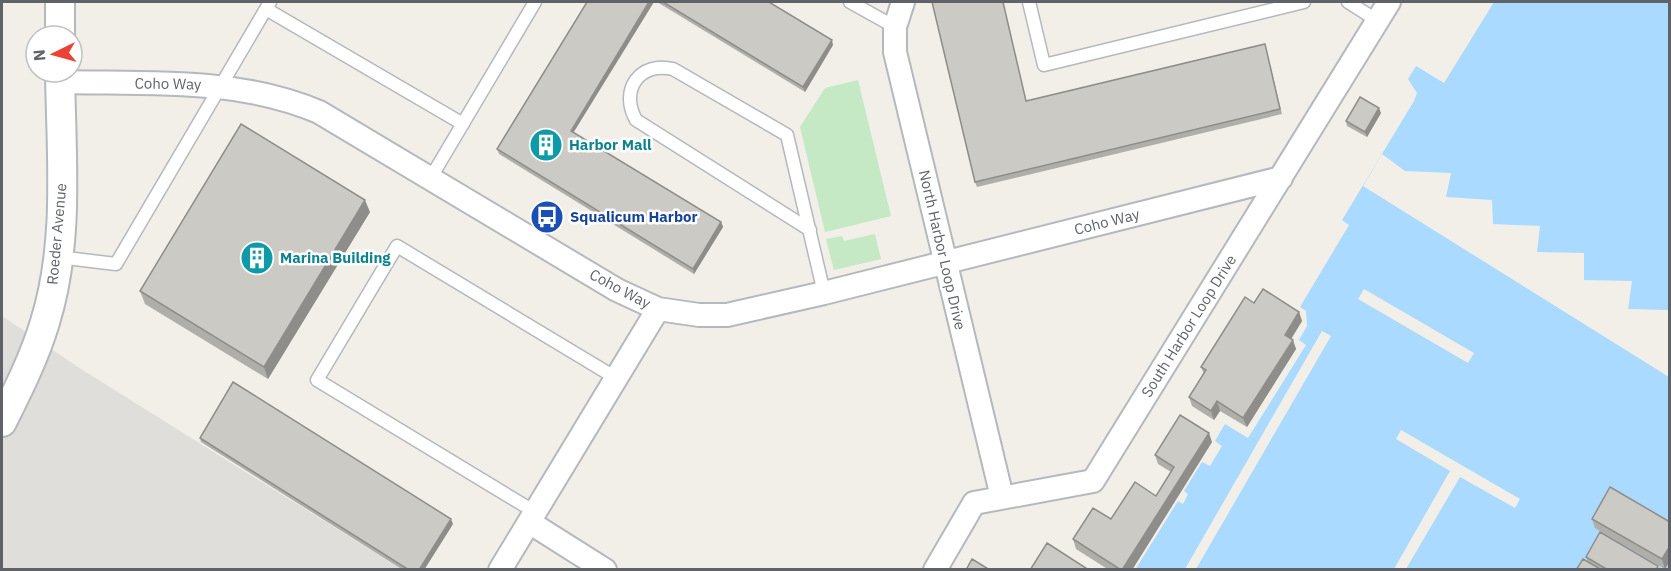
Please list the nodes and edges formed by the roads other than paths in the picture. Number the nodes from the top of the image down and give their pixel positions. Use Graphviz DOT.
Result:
graph roads {
  1 [pos="60,2"];
  2 [pos="535,2"];
  3 [pos="850,2"];
  4 [pos="903,2"];
  5 [pos="1029,2"];
  6 [pos="1304,2"];
  7 [pos="1347,2"];
  8 [pos="1389,2"];
  9 [pos="268,5"];
  10 [pos="1377,21"];
  11 [pos="60,24"];
  12 [pos="895,27"];
  13 [pos="84,78"];
  14 [pos="60,84"];
  15 [pos="220,87"];
  16 [pos="463,124"];
  17 [pos="1281,178"];
  18 [pos="430,179"];
  19 [pos="810,230"];
  20 [pos="58,257"];
  21 [pos="946,262"];
  22 [pos="824,293"];
  23 [pos="658,309"];
  24 [pos="616,378"];
  25 [pos="2,422"];
  26 [pos="1002,498"];
  27 [pos="532,517"];
  28 [pos="500,570"];
  29 [pos="605,570"];
  30 [pos="935,570"];
  1 -- 11 [label="street"];
  2 -- 16 [label="lane"];
  3 -- 12 [label="lane"];
  4 -- 12 [label="street, North Harbor Loop Drive"];
  5 -- 6 [label="lane"];
  7 -- 10 [label="lane"];
  8 -- 10 [label="street, South Harbor Loop Drive"];
  9 -- 15 [label="lane"];
  9 -- 16 [label="lane"];
  10 -- 17 [label="street, South Harbor Loop Drive"];
  12 -- 21 [label="street, North Harbor Loop Drive"];
  13 -- 15 [label="street, Coho Way"];
  14 -- 20 [label="street, Roeder Avenue"];
  15 -- 18 [label="street, Coho Way"];
  15 -- 20 [label="lane"];
  16 -- 18 [label="lane"];
  17 -- 21 [label="street, Coho Way"];
  17 -- 26 [label="street, South Harbor Loop Drive"];
  18 -- 23 [label="street, Coho Way"];
  19 -- 19 [label="lane"];
  19 -- 22 [label="lane"];
  20 -- 25 [label="street, Roeder Avenue"];
  21 -- 22 [label="street, Coho Way"];
  21 -- 26 [label="street, North Harbor Loop Drive"];
  22 -- 23 [label="street, Coho Way"];
  23 -- 24 [label="street"];
  24 -- 27 [label="street"];
  24 -- 27 [label="lane"];
  26 -- 30 [label="street, South Harbor Loop Drive"];
  27 -- 28 [label="street"];
  27 -- 29 [label="street"];
}
